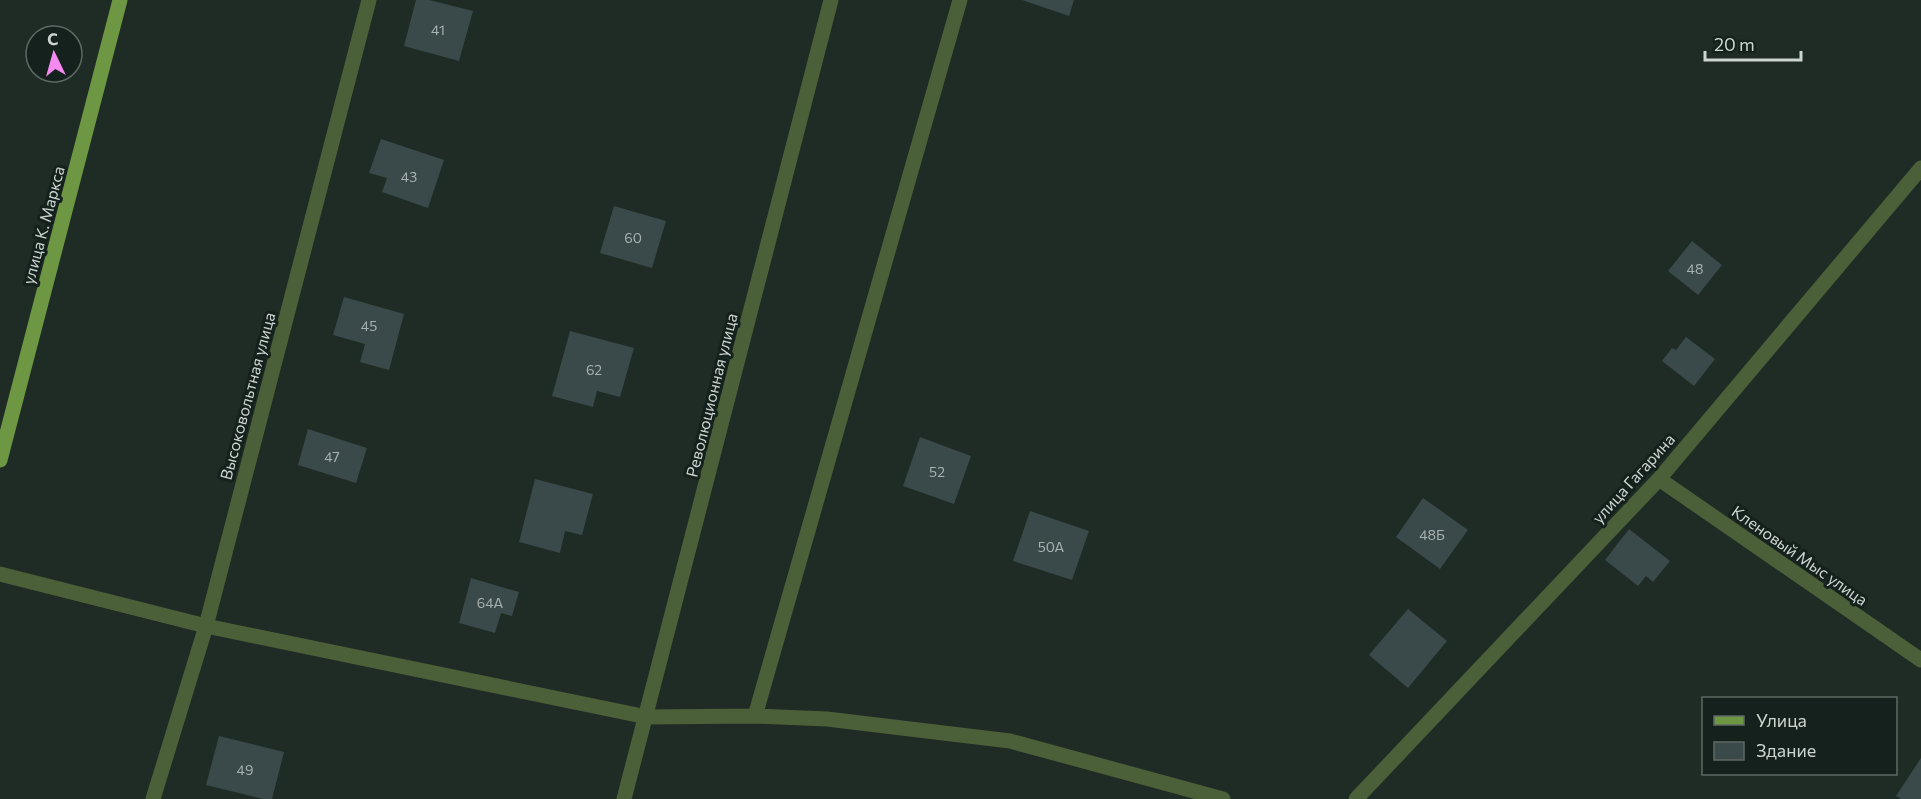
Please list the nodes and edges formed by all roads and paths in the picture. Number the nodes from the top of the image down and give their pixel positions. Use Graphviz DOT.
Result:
graph roads {
  1 [pos="120,0"];
  2 [pos="369,0"];
  3 [pos="831,0"];
  4 [pos="960,0"];
  5 [pos="1921,168"];
  6 [pos="0,460"];
  7 [pos="1659,479"];
  8 [pos="0,574"];
  9 [pos="206,626"];
  10 [pos="1921,660"];
  11 [pos="754,716"];
  12 [pos="647,717"];
  13 [pos="153,799"];
  14 [pos="624,799"];
  15 [pos="1223,799"];
  16 [pos="1356,799"];
  1 -- 6 [label="main road, улица К. Маркса"];
  2 -- 9 [label="street, Высоковольтная улица"];
  3 -- 12 [label="street, Революционная улица"];
  4 -- 11 [label="street"];
  5 -- 7 [label="street, улица Гагарина"];
  7 -- 10 [label="street, Кленовый Мыс улица"];
  7 -- 16 [label="street, улица Гагарина"];
  8 -- 9 [label="street"];
  9 -- 12 [label="street"];
  9 -- 13 [label="street, Высоковольтная улица"];
  11 -- 12 [label="street"];
  11 -- 15 [label="street"];
  12 -- 14 [label="street, Революционная улица"];
}
